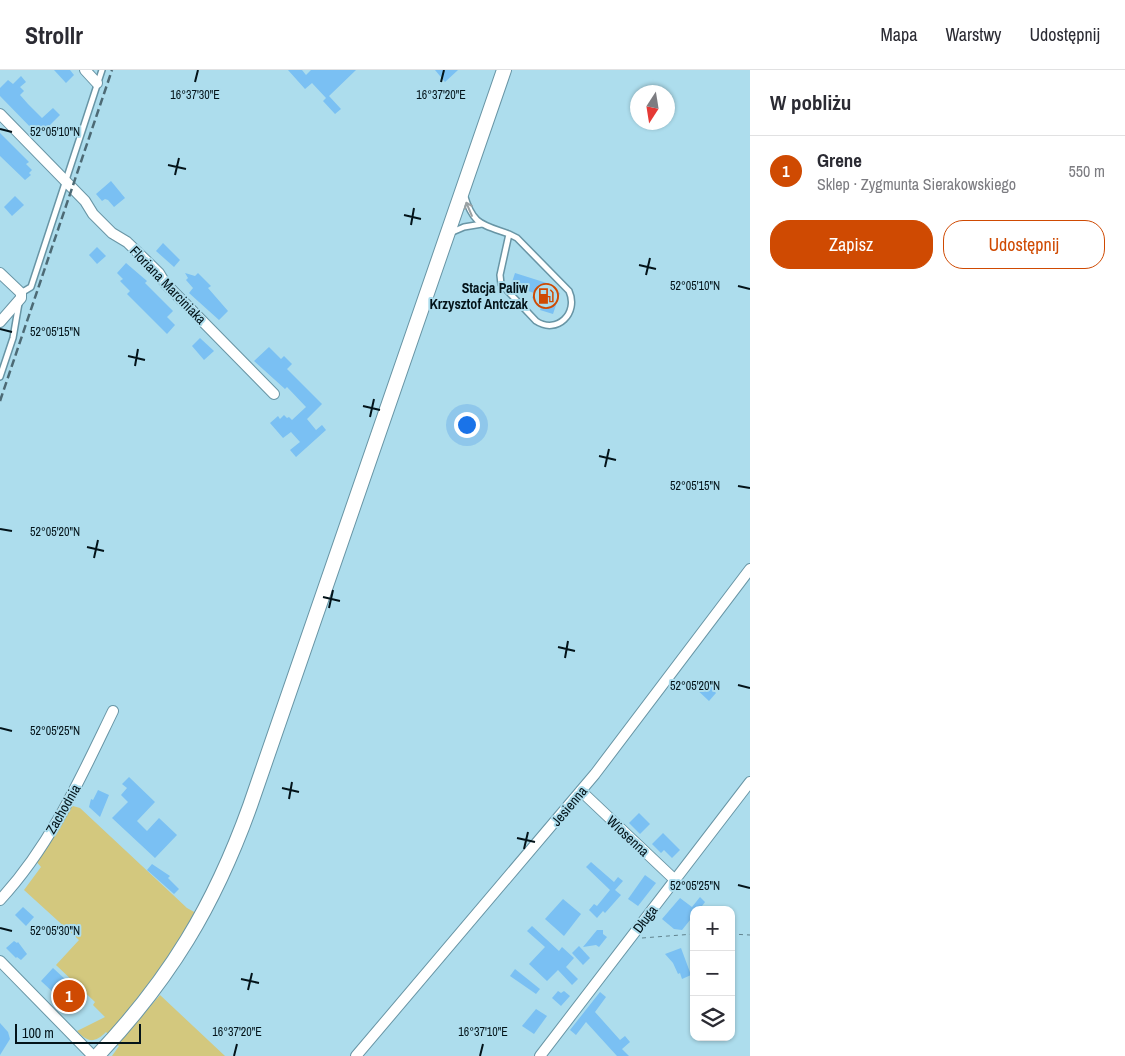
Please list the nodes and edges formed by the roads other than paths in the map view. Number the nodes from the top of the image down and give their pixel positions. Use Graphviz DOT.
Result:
graph roads {
  1 [pos="85,70"];
  2 [pos="102,70"];
  3 [pos="504,70"];
  4 [pos="97,83"];
  5 [pos="0,114"];
  6 [pos="65,180"];
  7 [pos="463,189"];
  8 [pos="483,224"];
  9 [pos="447,233"];
  10 [pos="509,234"];
  11 [pos="0,273"];
  12 [pos="20,298"];
  13 [pos="0,322"];
  14 [pos="0,377"];
  15 [pos="274,394"];
  16 [pos="750,569"];
  17 [pos="113,711"];
  18 [pos="750,782"];
  19 [pos="581,792"];
  20 [pos="675,880"];
  21 [pos="0,900"];
  22 [pos="0,961"];
  23 [pos="93,1056"];
  24 [pos="97,1056"];
  25 [pos="356,1056"];
  26 [pos="540,1056"];
  1 -- 4 [label="street"];
  2 -- 4 [label="lane"];
  3 -- 7 [label="main road"];
  4 -- 6 [label="lane"];
  5 -- 6 [label="street, Floriana Marciniaka"];
  6 -- 12 [label="lane"];
  6 -- 15 [label="street, Floriana Marciniaka"];
  8 -- 7 [label="lane, one-way"];
  7 -- 9 [label="main road"];
  8 -- 9 [label="lane"];
  8 -- 10 [label="lane"];
  9 -- 24 [label="main road"];
  10 -- 10 [label="lane"];
  11 -- 12 [label="street"];
  12 -- 13 [label="street"];
  12 -- 14 [label="lane"];
  16 -- 19 [label="street, Jesienna"];
  17 -- 21 [label="street, Zachodnia"];
  18 -- 20 [label="street, Długa"];
  19 -- 20 [label="street, Wiosenna"];
  19 -- 25 [label="street, Jesienna"];
  20 -- 26 [label="street, Długa"];
  22 -- 23 [label="street"];
}
